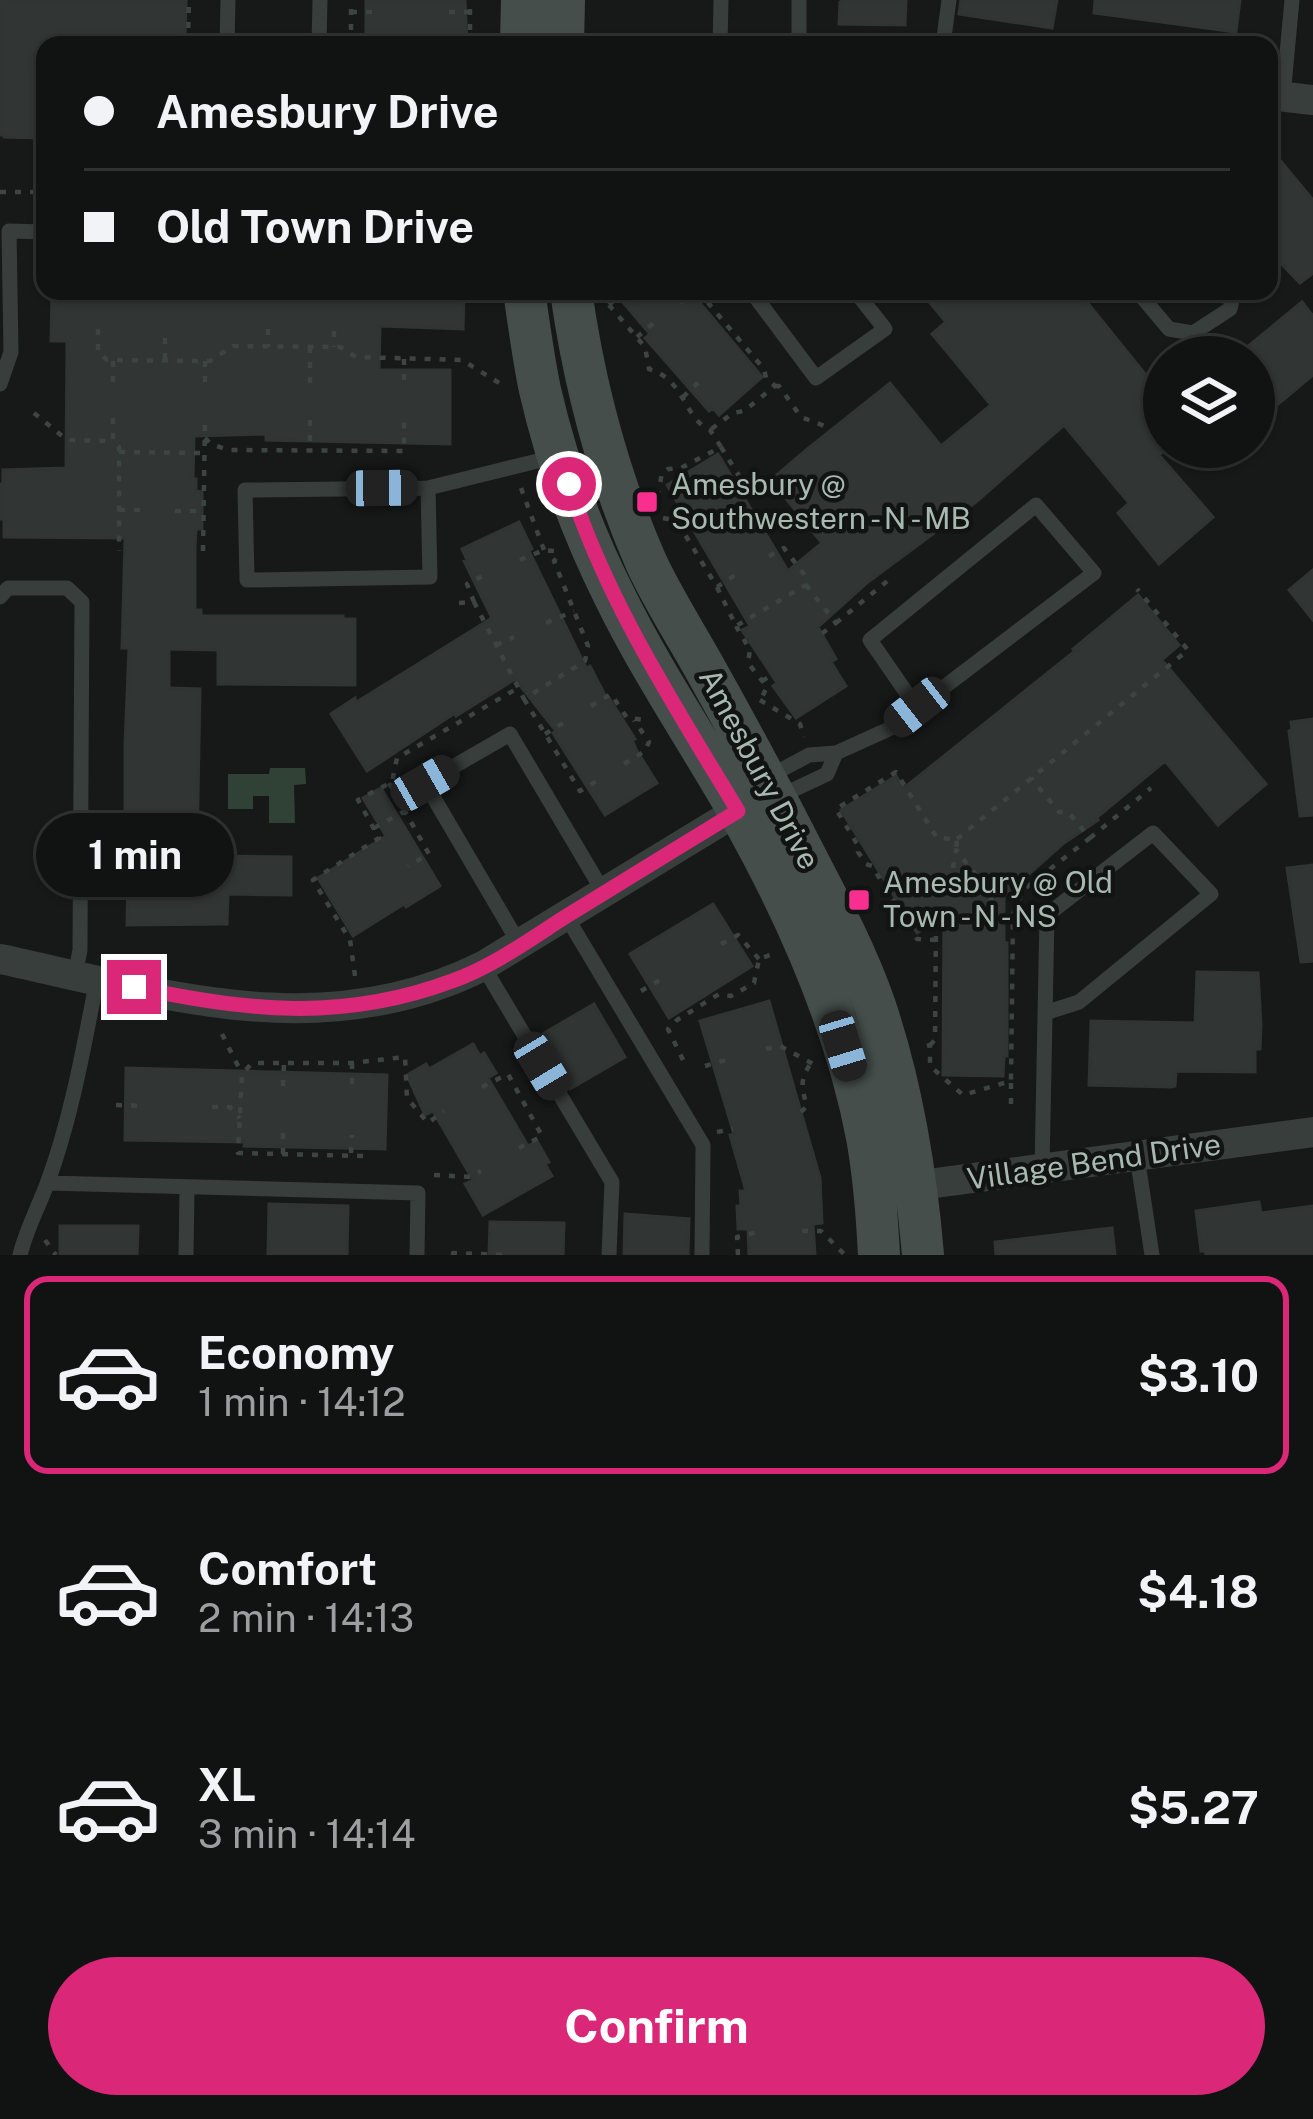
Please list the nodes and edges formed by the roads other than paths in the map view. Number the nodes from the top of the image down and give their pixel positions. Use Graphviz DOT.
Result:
graph roads {
  1 [pos="228,0"];
  2 [pos="320,0"];
  3 [pos="522,0"];
  4 [pos="564,0"];
  5 [pos="722,0"];
  6 [pos="799,0"];
  7 [pos="949,0"];
  8 [pos="1292,0"];
  9 [pos="227,36"];
  10 [pos="320,36"];
  11 [pos="521,36"];
  12 [pos="563,36"];
  13 [pos="720,36"];
  14 [pos="799,36"];
  15 [pos="944,36"];
  16 [pos="1288,97"];
  17 [pos="36,232"];
  18 [pos="525,300"];
  19 [pos="573,300"];
  20 [pos="758,300"];
  21 [pos="862,300"];
  22 [pos="1145,300"];
  23 [pos="1232,300"];
  24 [pos="0,384"];
  25 [pos="604,447"];
  26 [pos="560,456"];
  27 [pos="428,488"];
  28 [pos="0,597"];
  29 [pos="917,707"];
  30 [pos="836,753"];
  31 [pos="755,801"];
  32 [pos="604,893"];
  33 [pos="566,916"];
  34 [pos="520,944"];
  35 [pos="0,958"];
  36 [pos="483,966"];
  37 [pos="86,977"];
  38 [pos="1046,1013"];
  39 [pos="1313,1132"];
  40 [pos="1137,1156"];
  41 [pos="1042,1169"];
  42 [pos="48,1183"];
  43 [pos="917,1185"];
  44 [pos="187,1188"];
  45 [pos="875,1192"];
  46 [pos="20,1255"];
  47 [pos="186,1255"];
  48 [pos="417,1255"];
  49 [pos="609,1255"];
  50 [pos="702,1255"];
  51 [pos="879,1255"];
  52 [pos="923,1255"];
  53 [pos="1152,1255"];
  1 -- 9 [label="lane"];
  2 -- 10 [label="lane"];
  3 -- 11 [label="street"];
  4 -- 12 [label="street"];
  5 -- 13 [label="lane"];
  6 -- 14 [label="lane"];
  7 -- 15 [label="lane"];
  8 -- 16 [label="lane"];
  17 -- 24 [label="lane"];
  18 -- 26 [label="street, Amesbury Drive"];
  19 -- 25 [label="street, Amesbury Drive"];
  20 -- 21 [label="lane"];
  22 -- 23 [label="lane"];
  25 -- 26 [label="street"];
  25 -- 31 [label="street, Amesbury Drive"];
  26 -- 27 [label="lane"];
  26 -- 31 [label="street, Amesbury Drive"];
  27 -- 27 [label="lane"];
  28 -- 37 [label="lane"];
  29 -- 29 [label="lane"];
  29 -- 30 [label="lane"];
  30 -- 31 [label="lane"];
  30 -- 31 [label="lane"];
  31 -- 32 [label="street"];
  31 -- 43 [label="street, Amesbury Drive"];
  31 -- 45 [label="street, Amesbury Drive"];
  32 -- 33 [label="street"];
  32 -- 34 [label="lane"];
  33 -- 34 [label="street"];
  33 -- 50 [label="lane"];
  34 -- 36 [label="street"];
  35 -- 37 [label="street"];
  36 -- 37 [label="street"];
  36 -- 49 [label="lane"];
  37 -- 42 [label="lane"];
  38 -- 38 [label="lane"];
  38 -- 41 [label="lane"];
  39 -- 40 [label="street, Village Bend Drive"];
  40 -- 41 [label="street, Village Bend Drive"];
  40 -- 53 [label="lane"];
  41 -- 43 [label="street, Village Bend Drive"];
  42 -- 44 [label="lane"];
  42 -- 46 [label="lane"];
  43 -- 45 [label="street, Village Bend Drive"];
  43 -- 52 [label="street, Amesbury Drive"];
  44 -- 47 [label="lane"];
  44 -- 48 [label="lane"];
  45 -- 51 [label="street, Amesbury Drive"];
}
